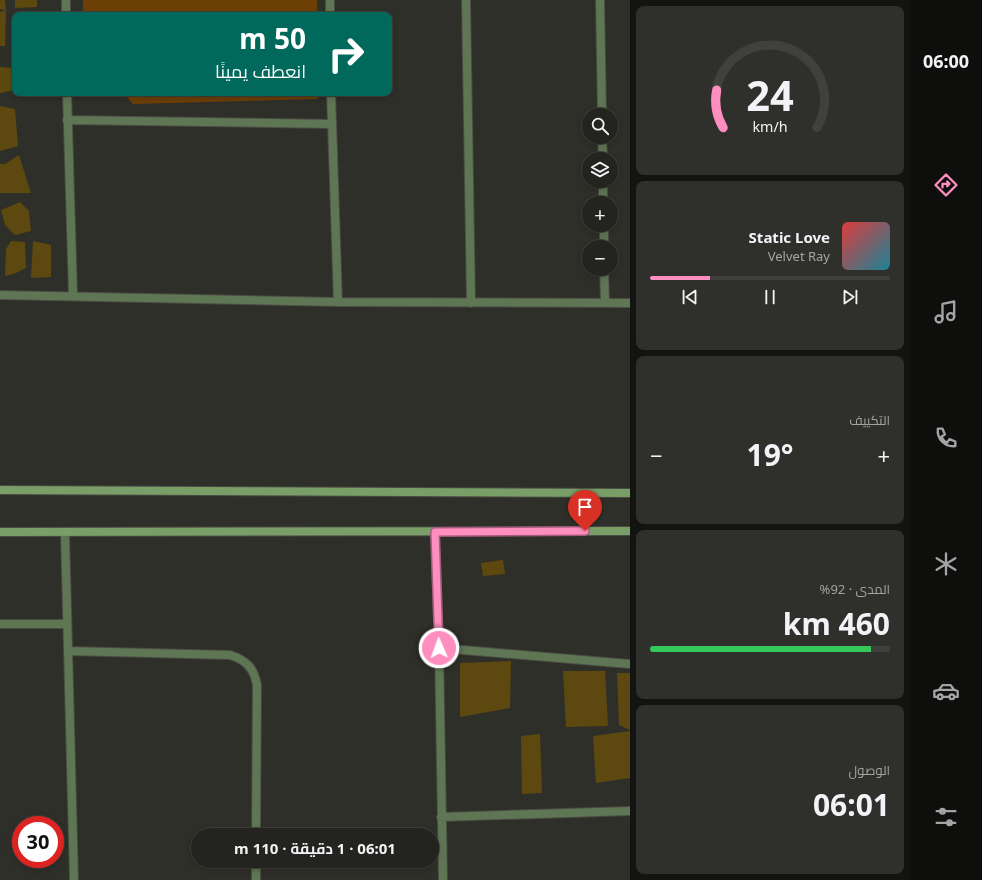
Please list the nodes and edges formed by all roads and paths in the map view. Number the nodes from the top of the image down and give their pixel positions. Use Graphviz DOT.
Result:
graph roads {
  1 [pos="66,0"];
  2 [pos="330,0"];
  3 [pos="466,0"];
  4 [pos="600,0"];
  5 [pos="66,12"];
  6 [pos="330,12"];
  7 [pos="67,96"];
  8 [pos="331,96"];
  9 [pos="602,108"];
  10 [pos="67,120"];
  11 [pos="332,124"];
  12 [pos="604,276"];
  13 [pos="0,295"];
  14 [pos="73,295"];
  15 [pos="338,302"];
  16 [pos="605,302"];
  17 [pos="471,303"];
  18 [pos="630,303"];
  19 [pos="0,490"];
  20 [pos="630,493"];
  21 [pos="630,531"];
  22 [pos="0,532"];
  23 [pos="435,532"];
  24 [pos="65,533"];
  25 [pos="0,624"];
  26 [pos="67,624"];
  27 [pos="439,648"];
  28 [pos="68,651"];
  29 [pos="630,664"];
  30 [pos="630,811"];
  31 [pos="441,817"];
  32 [pos="256,828"];
  33 [pos="256,868"];
  34 [pos="74,880"];
  35 [pos="256,880"];
  36 [pos="443,880"];
  1 -- 5 [label="street"];
  2 -- 6 [label="street"];
  3 -- 17 [label="street"];
  4 -- 9 [label="street"];
  7 -- 10 [label="street"];
  8 -- 11 [label="street"];
  10 -- 11 [label="street"];
  10 -- 14 [label="street"];
  11 -- 15 [label="street"];
  12 -- 16 [label="street"];
  13 -- 14 [label="street"];
  14 -- 15 [label="street"];
  15 -- 17 [label="street"];
  16 -- 17 [label="street"];
  16 -- 18 [label="street"];
  19 -- 20 [label="street"];
  21 -- 23 [label="street"];
  22 -- 24 [label="street"];
  23 -- 24 [label="street"];
  23 -- 27 [label="street"];
  24 -- 26 [label="street"];
  25 -- 26 [label="street"];
  26 -- 28 [label="street"];
  27 -- 29 [label="street"];
  27 -- 31 [label="street"];
  28 -- 32 [label="street"];
  28 -- 34 [label="street"];
  30 -- 31 [label="street"];
  31 -- 36 [label="street"];
  33 -- 35 [label="street"];
}
